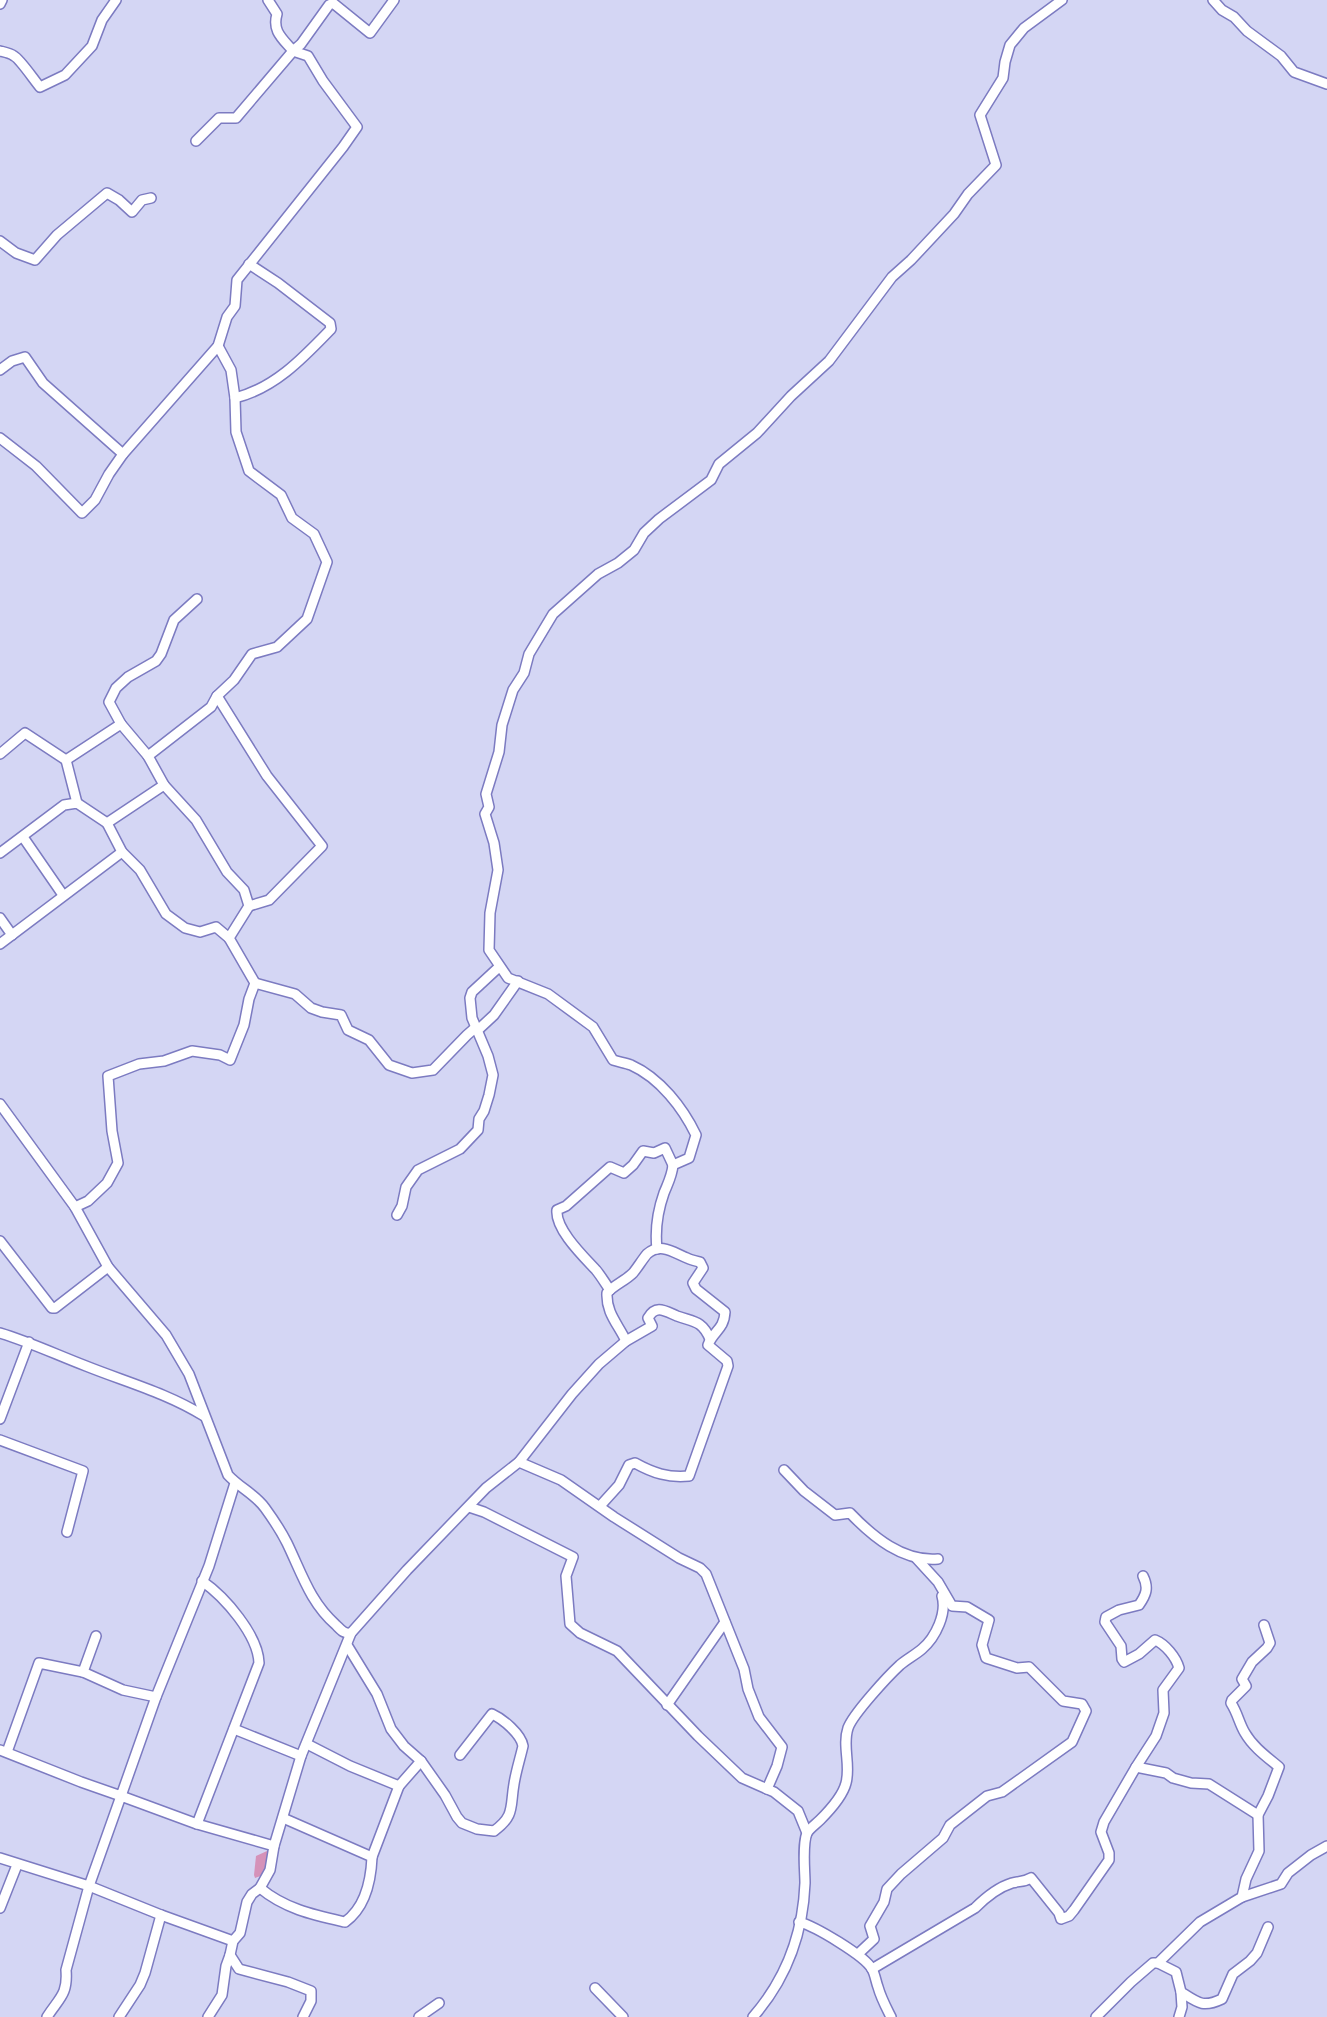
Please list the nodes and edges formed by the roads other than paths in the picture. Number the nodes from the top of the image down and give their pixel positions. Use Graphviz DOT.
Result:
graph roads {
  1 [pos="116,0"];
  2 [pos="268,0"];
  3 [pos="394,0"];
  4 [pos="1062,0"];
  5 [pos="1213,0"];
  6 [pos="0,51"];
  7 [pos="293,51"];
  8 [pos="1327,84"];
  9 [pos="195,141"];
  10 [pos="151,198"];
  11 [pos="0,241"];
  12 [pos="249,264"];
  13 [pos="218,346"];
  14 [pos="0,370"];
  15 [pos="235,398"];
  16 [pos="0,438"];
  17 [pos="123,454"];
  18 [pos="197,598"];
  19 [pos="217,696"];
  20 [pos="121,724"];
  21 [pos="0,754"];
  22 [pos="148,756"];
  23 [pos="66,760"];
  24 [pos="164,785"];
  25 [pos="76,803"];
  26 [pos="107,824"];
  27 [pos="23,837"];
  28 [pos="0,838"];
  29 [pos="4,850"];
  30 [pos="122,852"];
  31 [pos="63,895"];
  32 [pos="249,906"];
  33 [pos="0,918"];
  34 [pos="12,935"];
  35 [pos="229,938"];
  36 [pos="0,944"];
  37 [pos="499,967"];
  38 [pos="518,981"];
  39 [pos="255,982"];
  40 [pos="475,1028"];
  41 [pos="2,1110"];
  42 [pos="673,1165"];
  43 [pos="75,1207"];
  44 [pos="397,1215"];
  45 [pos="0,1241"];
  46 [pos="657,1249"];
  47 [pos="108,1267"];
  48 [pos="610,1290"];
  49 [pos="0,1333"];
  50 [pos="710,1340"];
  51 [pos="626,1341"];
  52 [pos="30,1342"];
  53 [pos="204,1416"];
  54 [pos="0,1419"];
  55 [pos="0,1440"];
  56 [pos="519,1462"];
  57 [pos="784,1470"];
  58 [pos="235,1483"];
  59 [pos="600,1506"];
  60 [pos="469,1508"];
  61 [pos="67,1532"];
  62 [pos="916,1558"];
  63 [pos="938,1559"];
  64 [pos="1143,1576"];
  65 [pos="202,1581"];
  66 [pos="938,1582"];
  67 [pos="724,1622"];
  68 [pos="1264,1625"];
  69 [pos="351,1634"];
  70 [pos="96,1636"];
  71 [pos="346,1645"];
  72 [pos="83,1672"];
  73 [pos="156,1697"];
  74 [pos="667,1705"];
  75 [pos="234,1728"];
  76 [pos="308,1744"];
  77 [pos="4,1751"];
  78 [pos="460,1755"];
  79 [pos="302,1756"];
  80 [pos="421,1761"];
  81 [pos="1136,1767"];
  82 [pos="399,1786"];
  83 [pos="767,1790"];
  84 [pos="122,1796"];
  85 [pos="1258,1815"];
  86 [pos="283,1818"];
  87 [pos="197,1824"];
  88 [pos="807,1833"];
  89 [pos="274,1846"];
  90 [pos="1327,1846"];
  91 [pos="372,1857"];
  92 [pos="0,1858"];
  93 [pos="17,1865"];
  94 [pos="89,1886"];
  95 [pos="260,1888"];
  96 [pos="1242,1897"];
  97 [pos="0,1908"];
  98 [pos="161,1915"];
  99 [pos="799,1922"];
  100 [pos="1268,1927"];
  101 [pos="233,1941"];
  102 [pos="858,1954"];
  103 [pos="230,1955"];
  104 [pos="1158,1963"];
  105 [pos="872,1969"];
  106 [pos="595,1988"];
  107 [pos="1181,1992"];
  108 [pos="439,2003"];
  109 [pos="47,2017"];
  110 [pos="119,2017"];
  111 [pos="208,2017"];
  112 [pos="303,2017"];
  113 [pos="419,2017"];
  114 [pos="623,2017"];
  115 [pos="753,2017"];
  116 [pos="891,2017"];
  117 [pos="1096,2017"];
  118 [pos="1179,2017"];
  1 -- 6 [label="street"];
  2 -- 7 [label="street"];
  3 -- 7 [label="street"];
  4 -- 37 [label="street"];
  5 -- 8 [label="street"];
  7 -- 9 [label="street"];
  7 -- 12 [label="street"];
  10 -- 11 [label="street"];
  12 -- 13 [label="street"];
  12 -- 15 [label="street"];
  13 -- 15 [label="street"];
  13 -- 17 [label="street"];
  14 -- 17 [label="street"];
  15 -- 19 [label="street"];
  16 -- 17 [label="street"];
  18 -- 20 [label="street"];
  19 -- 22 [label="street"];
  19 -- 32 [label="street"];
  20 -- 22 [label="street"];
  20 -- 23 [label="street"];
  21 -- 23 [label="street"];
  22 -- 24 [label="street"];
  23 -- 25 [label="street"];
  24 -- 26 [label="street"];
  24 -- 32 [label="street"];
  25 -- 26 [label="street"];
  25 -- 27 [label="street"];
  26 -- 30 [label="street"];
  27 -- 29 [label="street"];
  27 -- 31 [label="street"];
  28 -- 29 [label="street"];
  30 -- 31 [label="street"];
  30 -- 35 [label="street"];
  31 -- 34 [label="street"];
  32 -- 35 [label="street"];
  33 -- 34 [label="street"];
  34 -- 36 [label="street"];
  35 -- 39 [label="street"];
  37 -- 38 [label="street"];
  37 -- 40 [label="street"];
  38 -- 40 [label="street"];
  38 -- 42 [label="street"];
  39 -- 40 [label="street"];
  39 -- 43 [label="street"];
  40 -- 44 [label="street"];
  41 -- 43 [label="street"];
  42 -- 46 [label="street"];
  42 -- 48 [label="street"];
  43 -- 47 [label="street"];
  45 -- 47 [label="street"];
  46 -- 48 [label="street"];
  46 -- 50 [label="street"];
  47 -- 53 [label="street"];
  48 -- 51 [label="street"];
  49 -- 52 [label="street"];
  50 -- 51 [label="street"];
  50 -- 59 [label="street"];
  51 -- 56 [label="street"];
  52 -- 53 [label="street"];
  52 -- 54 [label="street"];
  53 -- 58 [label="street"];
  55 -- 61 [label="street"];
  56 -- 59 [label="street"];
  56 -- 60 [label="street"];
  57 -- 62 [label="street"];
  58 -- 65 [label="street"];
  58 -- 69 [label="street"];
  59 -- 67 [label="street"];
  60 -- 69 [label="street"];
  60 -- 74 [label="street"];
  62 -- 63 [label="street"];
  62 -- 66 [label="street"];
  64 -- 81 [label="street"];
  65 -- 73 [label="street"];
  65 -- 75 [label="street"];
  66 -- 88 [label="street"];
  66 -- 102 [label="street"];
  67 -- 74 [label="street"];
  67 -- 83 [label="street"];
  68 -- 85 [label="street"];
  69 -- 71 [label="street"];
  70 -- 72 [label="street"];
  71 -- 76 [label="street"];
  71 -- 80 [label="street"];
  72 -- 73 [label="street"];
  72 -- 77 [label="street"];
  73 -- 84 [label="street"];
  74 -- 83 [label="street"];
  75 -- 79 [label="street"];
  75 -- 87 [label="street"];
  76 -- 79 [label="street"];
  76 -- 82 [label="street"];
  77 -- 84 [label="street"];
  78 -- 80 [label="street"];
  79 -- 86 [label="street"];
  80 -- 82 [label="street"];
  81 -- 85 [label="street"];
  81 -- 105 [label="street"];
  82 -- 91 [label="street"];
  83 -- 88 [label="street"];
  84 -- 87 [label="street"];
  84 -- 94 [label="street"];
  85 -- 96 [label="street"];
  86 -- 89 [label="street"];
  86 -- 91 [label="street"];
  87 -- 89 [label="street"];
  88 -- 99 [label="street"];
  89 -- 95 [label="street"];
  90 -- 96 [label="street"];
  91 -- 95 [label="street"];
  92 -- 93 [label="street"];
  93 -- 94 [label="street"];
  93 -- 97 [label="street"];
  94 -- 98 [label="street"];
  94 -- 109 [label="street"];
  95 -- 101 [label="street"];
  96 -- 104 [label="street"];
  98 -- 101 [label="street"];
  98 -- 110 [label="street"];
  99 -- 102 [label="street"];
  99 -- 115 [label="street"];
  100 -- 107 [label="street"];
  101 -- 103 [label="street"];
  102 -- 105 [label="street"];
  103 -- 111 [label="street"];
  103 -- 112 [label="street"];
  104 -- 107 [label="street"];
  104 -- 117 [label="street"];
  105 -- 116 [label="street"];
  106 -- 114 [label="street"];
  107 -- 118 [label="street"];
  108 -- 113 [label="street"];
}
